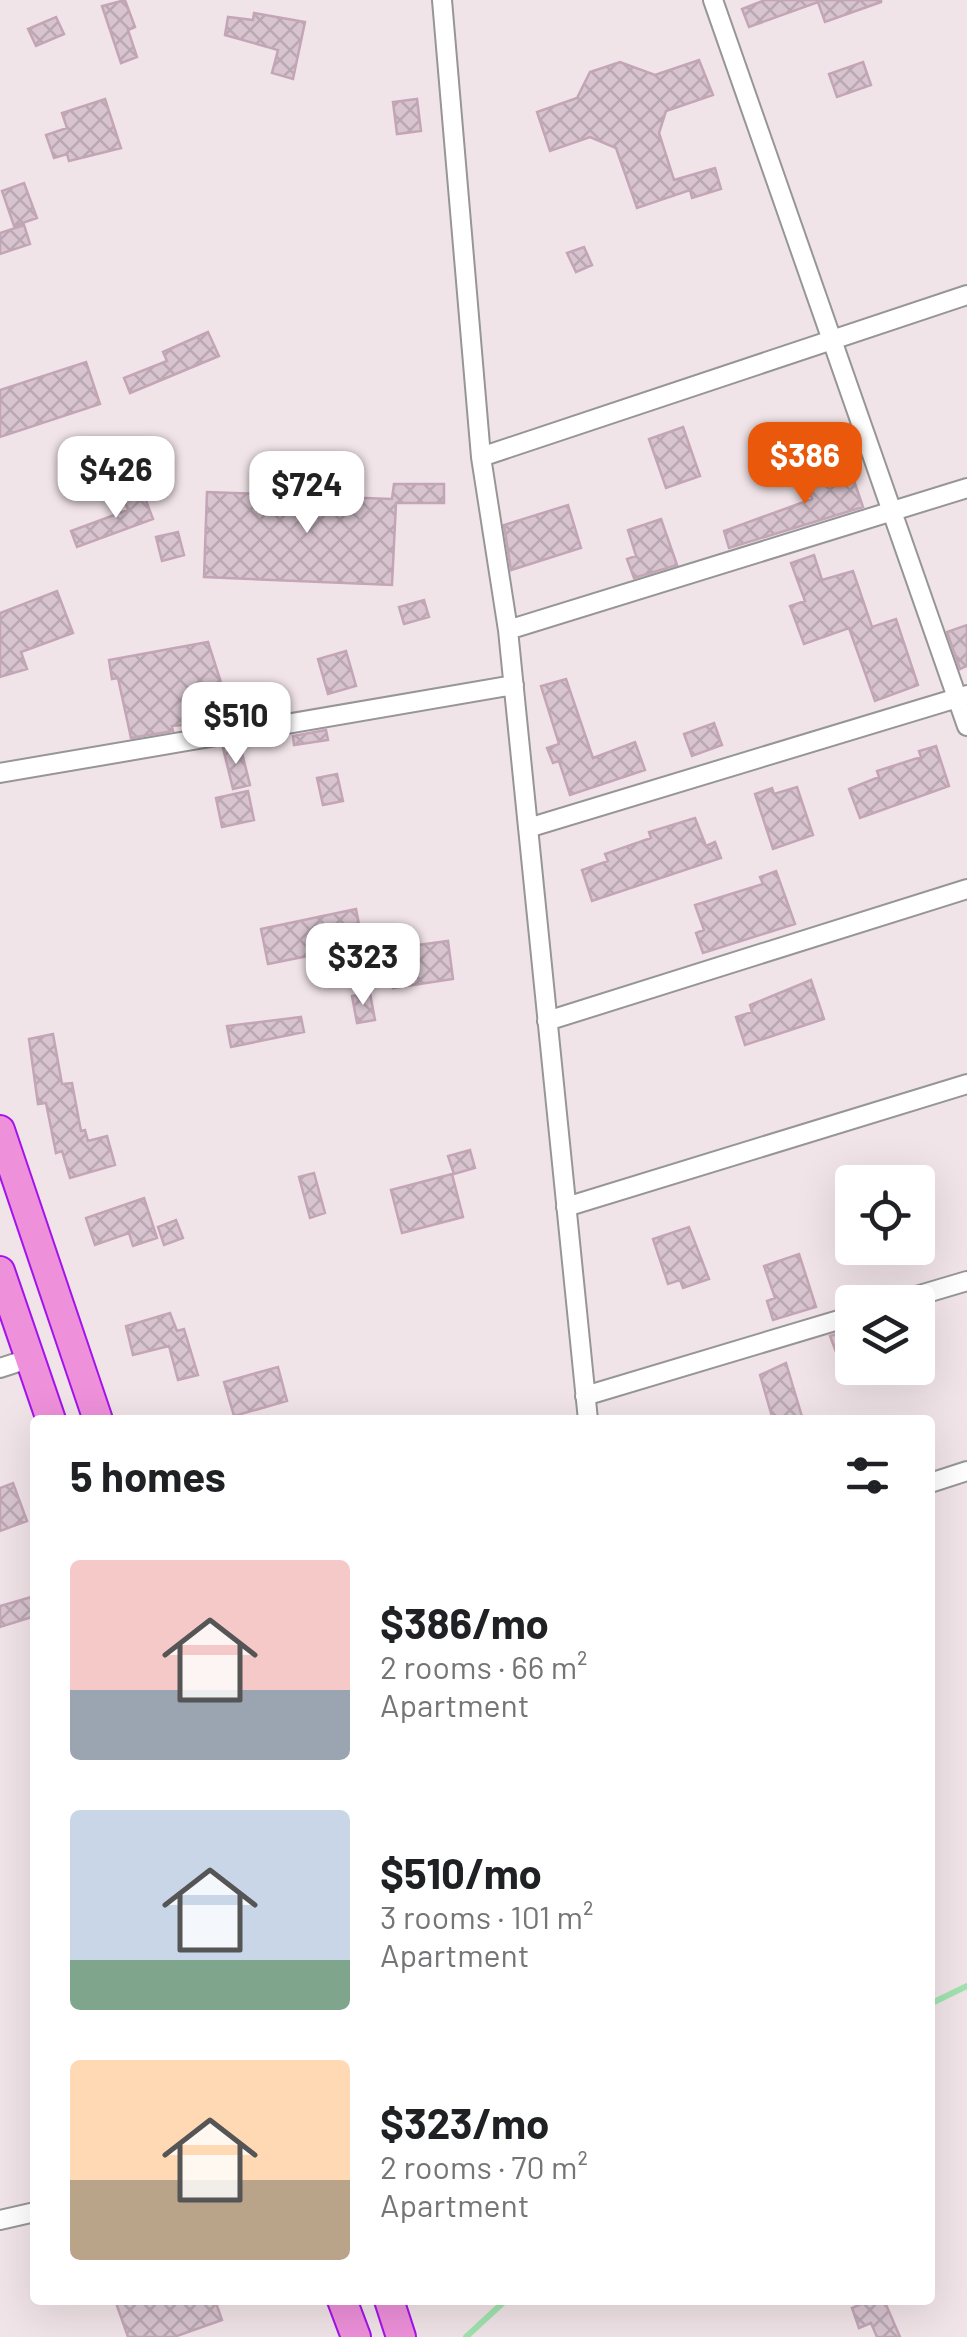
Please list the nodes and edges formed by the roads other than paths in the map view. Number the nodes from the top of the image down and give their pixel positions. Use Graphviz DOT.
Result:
graph roads {
  1 [pos="442,0"];
  2 [pos="712,0"];
  3 [pos="967,295"];
  4 [pos="830,338"];
  5 [pos="481,457"];
  6 [pos="967,488"];
  7 [pos="890,512"];
  8 [pos="508,630"];
  9 [pos="514,685"];
  10 [pos="962,697"];
  11 [pos="967,726"];
  12 [pos="0,774"];
  13 [pos="528,828"];
  14 [pos="967,889"];
  15 [pos="548,1021"];
  16 [pos="967,1084"];
  17 [pos="0,1130"];
  18 [pos="566,1207"];
  19 [pos="0,1270"];
  20 [pos="967,1281"];
  21 [pos="935,1290"];
  22 [pos="835,1321"];
  23 [pos="30,1358"];
  24 [pos="0,1368"];
  25 [pos="585,1396"];
  26 [pos="49,1415"];
  27 [pos="96,1415"];
  28 [pos="587,1415"];
  29 [pos="967,1471"];
  30 [pos="935,1481"];
  31 [pos="30,2213"];
  32 [pos="0,2220"];
  33 [pos="344,2305"];
  34 [pos="391,2305"];
  35 [pos="356,2337"];
  36 [pos="401,2337"];
  1 -- 5 [label="street"];
  2 -- 4 [label="street"];
  3 -- 4 [label="street"];
  4 -- 5 [label="street"];
  4 -- 7 [label="street"];
  5 -- 8 [label="street"];
  6 -- 7 [label="street"];
  7 -- 8 [label="street"];
  7 -- 10 [label="street"];
  8 -- 9 [label="street"];
  9 -- 12 [label="street"];
  9 -- 13 [label="street"];
  10 -- 11 [label="street"];
  10 -- 13 [label="street"];
  13 -- 15 [label="street"];
  14 -- 15 [label="street"];
  15 -- 18 [label="street"];
  16 -- 18 [label="street"];
  17 -- 27 [label="highway"];
  18 -- 25 [label="street"];
  19 -- 23 [label="highway"];
  20 -- 21 [label="street"];
  22 -- 25 [label="street"];
  23 -- 24 [label="street"];
  23 -- 26 [label="highway"];
  25 -- 28 [label="street"];
  29 -- 30 [label="street"];
  31 -- 32 [label="street"];
  33 -- 35 [label="highway"];
  34 -- 36 [label="highway"];
}
